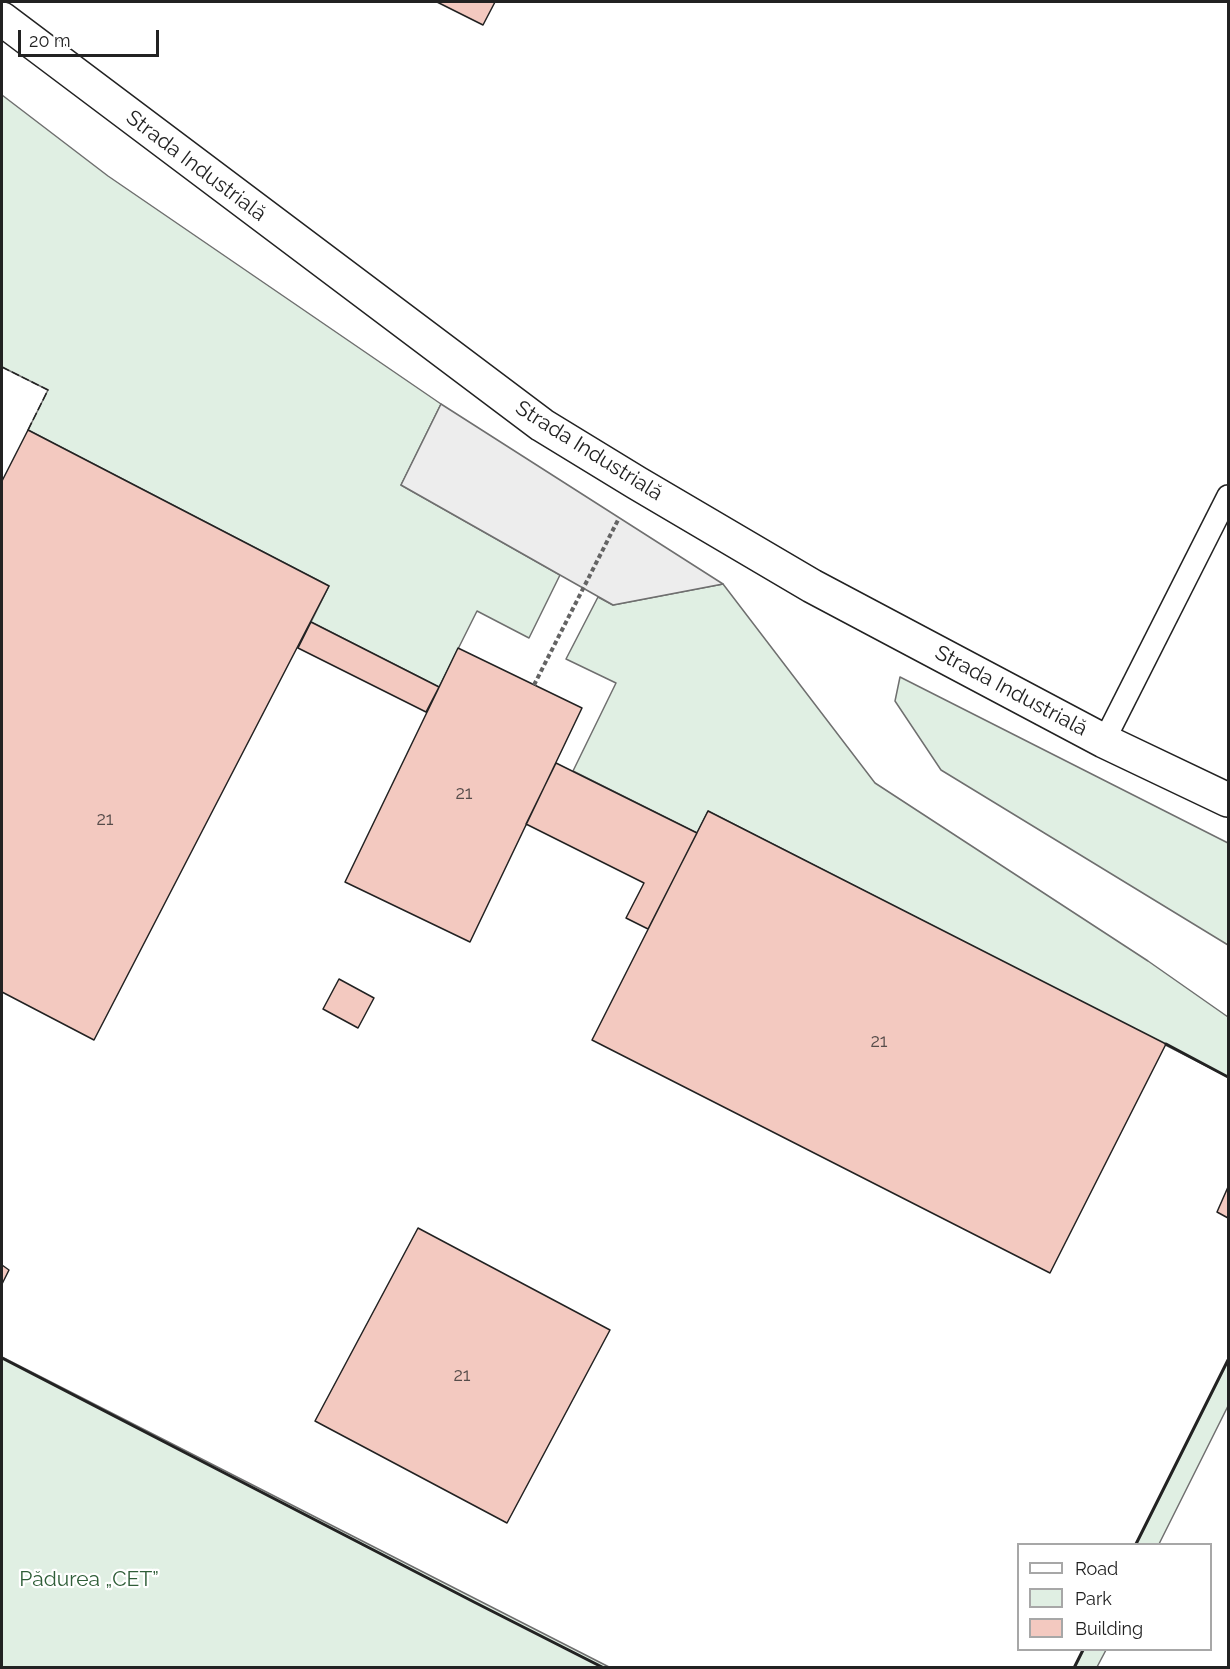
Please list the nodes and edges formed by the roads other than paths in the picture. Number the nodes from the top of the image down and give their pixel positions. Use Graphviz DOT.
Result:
graph roads {
  1 [pos="2,19"];
  2 [pos="1228,496"];
  3 [pos="1104,741"];
  4 [pos="1228,800"];
  1 -- 3 [label="street, Strada Industrială"];
  2 -- 3 [label="lane"];
  3 -- 4 [label="street, Strada Industrială"];
}
